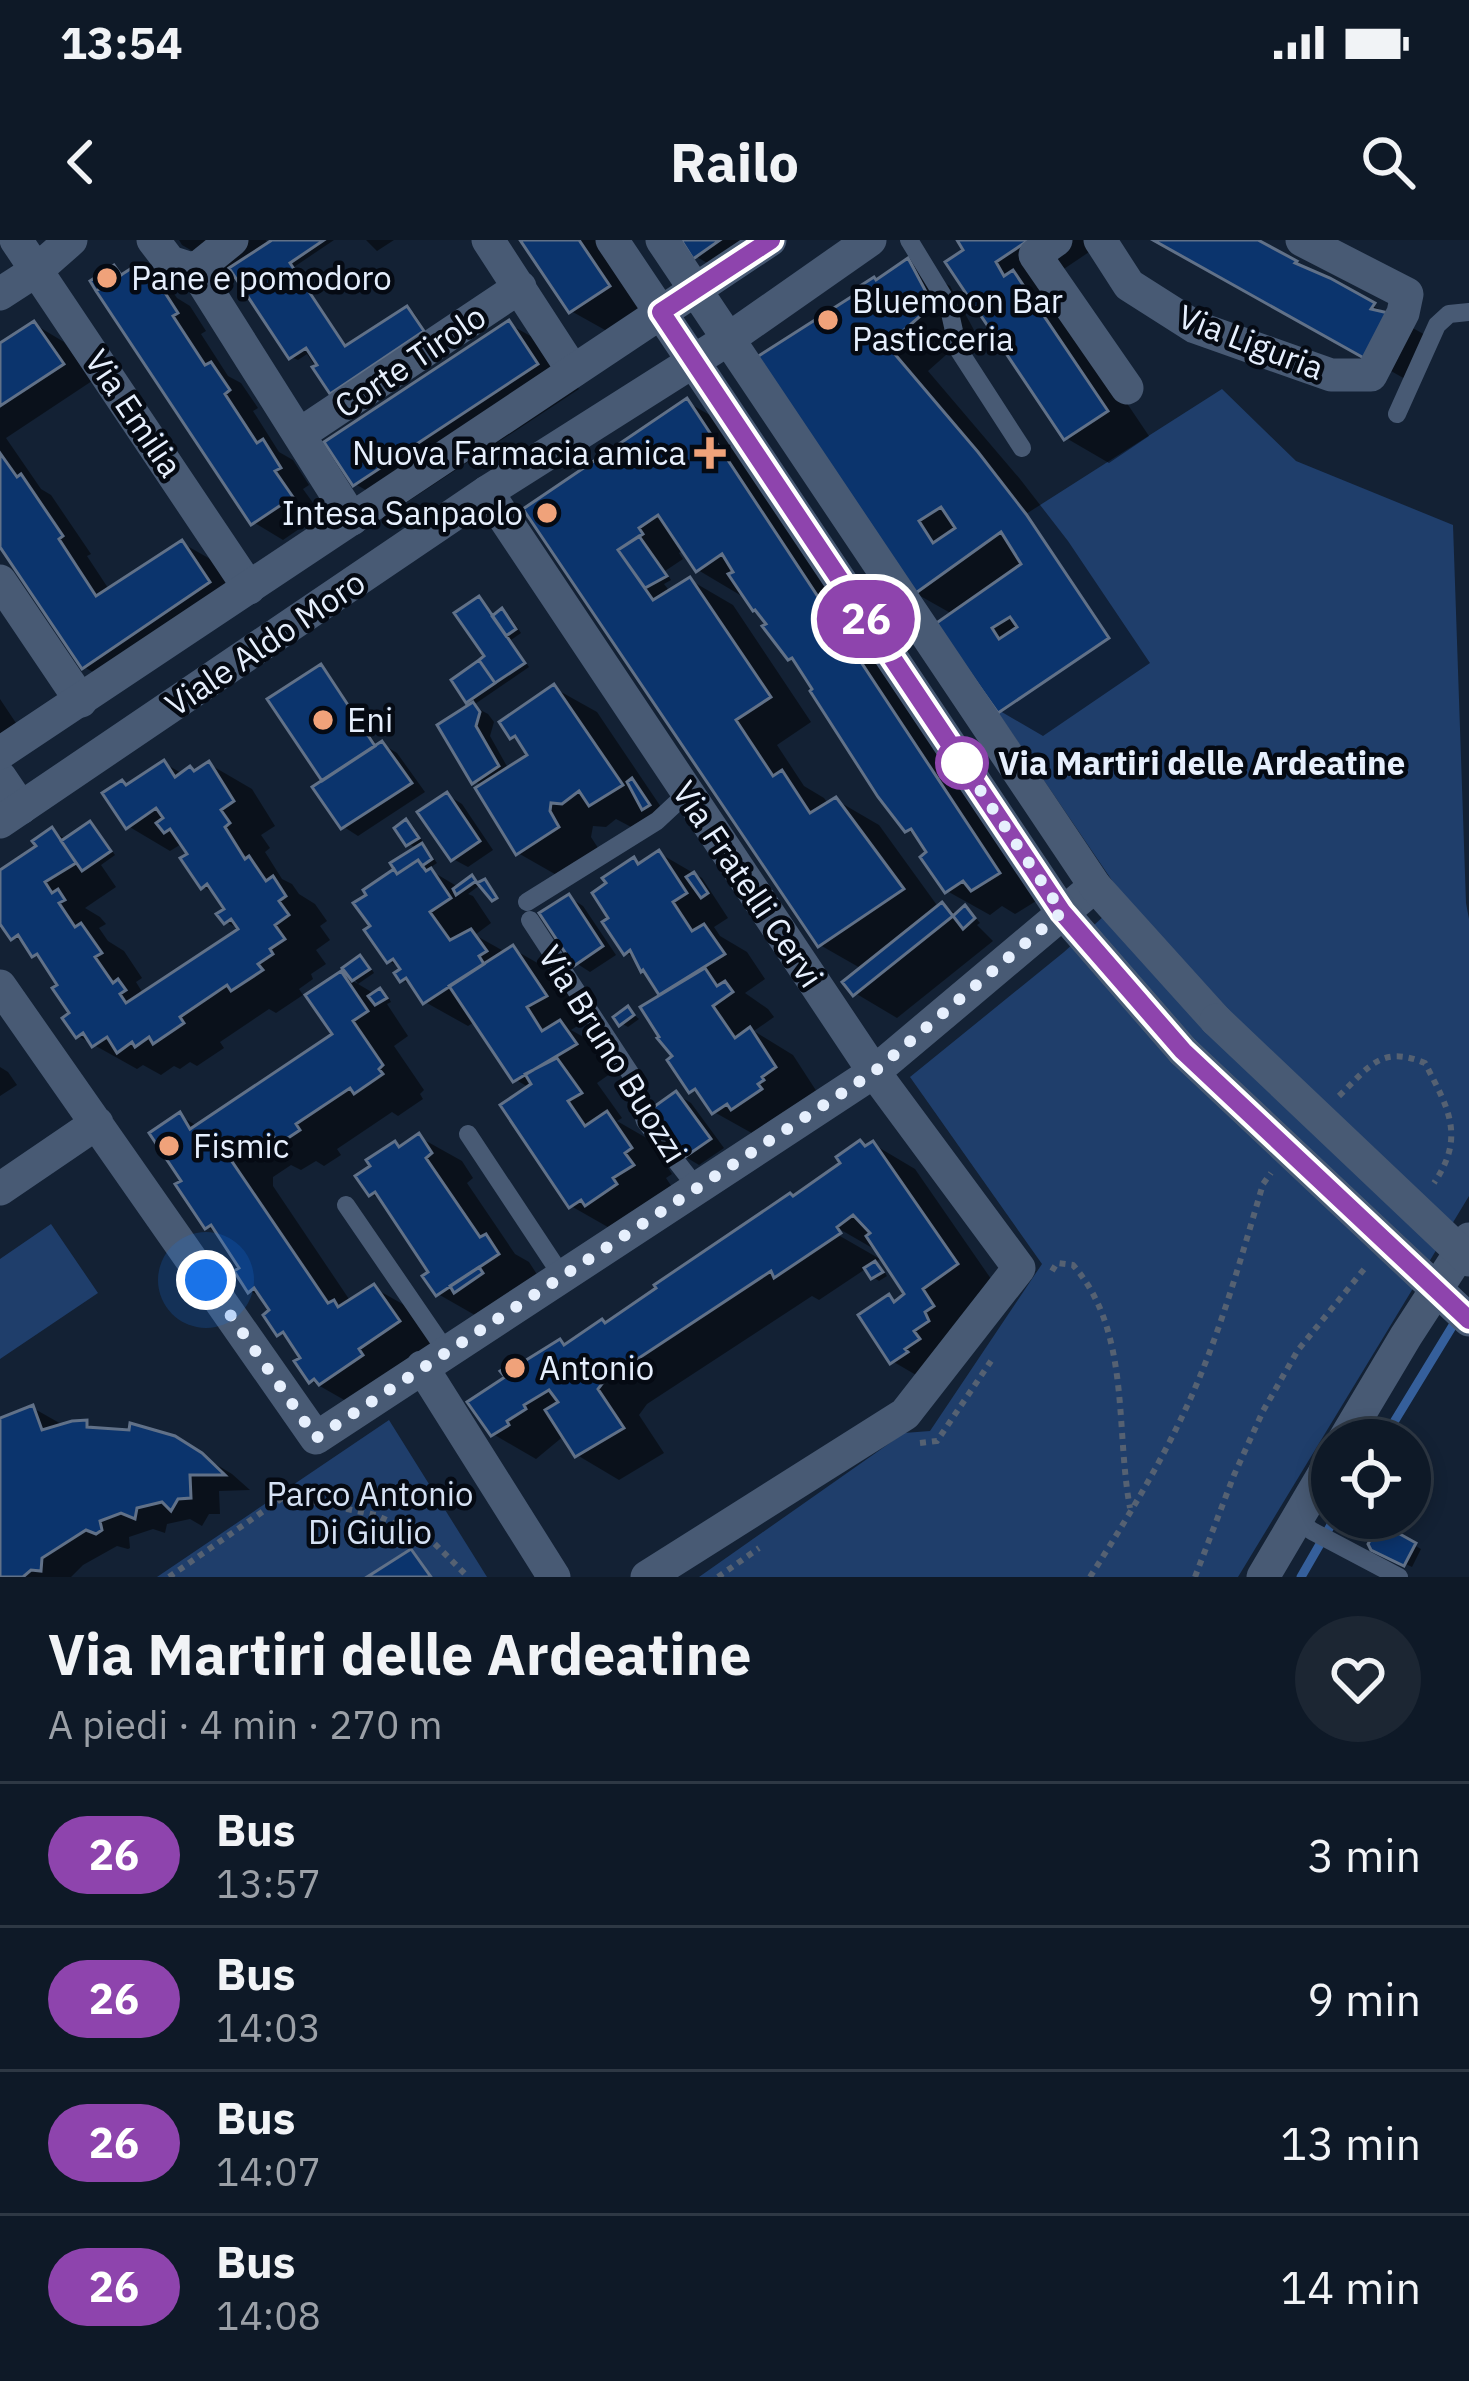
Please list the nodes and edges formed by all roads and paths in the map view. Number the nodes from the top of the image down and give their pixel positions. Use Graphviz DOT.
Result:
graph roads {
  1 [pos="16,240"];
  2 [pos="70,240"];
  3 [pos="153,240"];
  4 [pos="232,240"];
  5 [pos="488,240"];
  6 [pos="612,240"];
  7 [pos="662,240"];
  8 [pos="770,240"];
  9 [pos="870,240"];
  10 [pos="909,240"];
  11 [pos="1056,240"];
  12 [pos="1100,240"];
  13 [pos="1302,240"];
  14 [pos="37,270"];
  15 [pos="195,270"];
  16 [pos="520,287"];
  17 [pos="694,290"];
  18 [pos="0,294"];
  19 [pos="661,312"];
  20 [pos="1469,312"];
  21 [pos="727,340"];
  22 [pos="694,361"];
  23 [pos="573,371"];
  24 [pos="1127,388"];
  25 [pos="1397,414"];
  26 [pos="300,434"];
  27 [pos="1022,448"];
  28 [pos="487,492"];
  29 [pos="352,519"];
  30 [pos="0,581"];
  31 [pos="249,588"];
  32 [pos="81,701"];
  33 [pos="0,753"];
  34 [pos="0,777"];
  35 [pos="687,793"];
  36 [pos="10,815"];
  37 [pos="1095,886"];
  38 [pos="1062,912"];
  39 [pos="0,986"];
  40 [pos="874,1072"];
  41 [pos="1333,1102"];
  42 [pos="97,1123"];
  43 [pos="468,1134"];
  44 [pos="1276,1167"];
  45 [pos="697,1188"];
  46 [pos="0,1189"];
  47 [pos="1424,1195"];
  48 [pos="346,1205"];
  49 [pos="1469,1239"];
  50 [pos="1469,1260"];
  51 [pos="1368,1264"];
  52 [pos="1032,1275"];
  53 [pos="562,1276"];
  54 [pos="1469,1320"];
  55 [pos="434,1359"];
  56 [pos="991,1362"];
  57 [pos="1357,1419"];
  58 [pos="919,1443"];
  59 [pos="1311,1511"];
  60 [pos="1131,1512"];
  61 [pos="1305,1525"];
  62 [pos="772,1540"];
  63 [pos="169,1577"];
  64 [pos="468,1577"];
  65 [pos="554,1577"];
  66 [pos="647,1577"];
  67 [pos="718,1577"];
  68 [pos="1090,1577"];
  69 [pos="1195,1577"];
  70 [pos="1263,1577"];
  71 [pos="1399,1577"];
  1 -- 14 [label="street, Via Emilia"];
  2 -- 14 [label="street"];
  3 -- 15 [label="street, Corte Tirolo"];
  4 -- 15 [label="street"];
  5 -- 16 [label="street, Corte Tirolo"];
  6 -- 19 [label="street"];
  7 -- 17 [label="street"];
  8 -- 17 [label="street"];
  9 -- 21 [label="street, Viale Aldo Moro"];
  10 -- 27 [label="lane"];
  11 -- 24 [label="street"];
  12 -- 13 [label="street, Via Liguria"];
  14 -- 18 [label="street"];
  14 -- 31 [label="street, Via Emilia"];
  15 -- 26 [label="street, Corte Tirolo"];
  16 -- 23 [label="street, Corte Tirolo"];
  16 -- 26 [label="street, Corte Tirolo"];
  17 -- 19 [label="street, Viale Aldo Moro"];
  17 -- 21 [label="street"];
  19 -- 22 [label="street"];
  19 -- 23 [label="street, Viale Aldo Moro"];
  20 -- 25 [label="lane"];
  21 -- 22 [label="street, Viale Aldo Moro"];
  21 -- 37 [label="street"];
  22 -- 28 [label="street, Viale Aldo Moro"];
  22 -- 38 [label="street"];
  23 -- 29 [label="street, Viale Aldo Moro"];
  26 -- 29 [label="street, Corte Tirolo"];
  28 -- 35 [label="street, Via Fratelli Cervi"];
  28 -- 36 [label="street, Viale Aldo Moro"];
  29 -- 31 [label="street, Viale Aldo Moro"];
  30 -- 32 [label="street"];
  31 -- 32 [label="street, Viale Aldo Moro"];
  32 -- 33 [label="street, Viale Aldo Moro"];
  34 -- 36 [label="street, Viale Aldo Moro"];
  35 -- 40 [label="street, Via Fratelli Cervi"];
  35 -- 45 [label="lane, Via Bruno Buozzi"];
  37 -- 38 [label="street, Via Bruno Buozzi"];
  37 -- 50 [label="street, bridge"];
  38 -- 40 [label="street, Via Bruno Buozzi"];
  38 -- 54 [label="street, bridge"];
  39 -- 42 [label="street, Via Bruno Buozzi"];
  40 -- 45 [label="street, Via Bruno Buozzi"];
  40 -- 52 [label="street, Via Fratelli Cervi"];
  41 -- 47 [label="path"];
  42 -- 46 [label="street"];
  42 -- 55 [label="street, Via Bruno Buozzi"];
  43 -- 53 [label="lane"];
  44 -- 60 [label="path"];
  45 -- 53 [label="street, Via Bruno Buozzi"];
  48 -- 55 [label="lane"];
  49 -- 57 [label="street"];
  51 -- 69 [label="path"];
  52 -- 60 [label="path"];
  52 -- 66 [label="street"];
  53 -- 55 [label="street, Via Bruno Buozzi"];
  55 -- 65 [label="street"];
  56 -- 58 [label="path"];
  59 -- 61 [label="street"];
  60 -- 68 [label="path"];
  61 -- 70 [label="street"];
  61 -- 71 [label="lane"];
  62 -- 67 [label="path"];
  63 -- 64 [label="path"];
}
